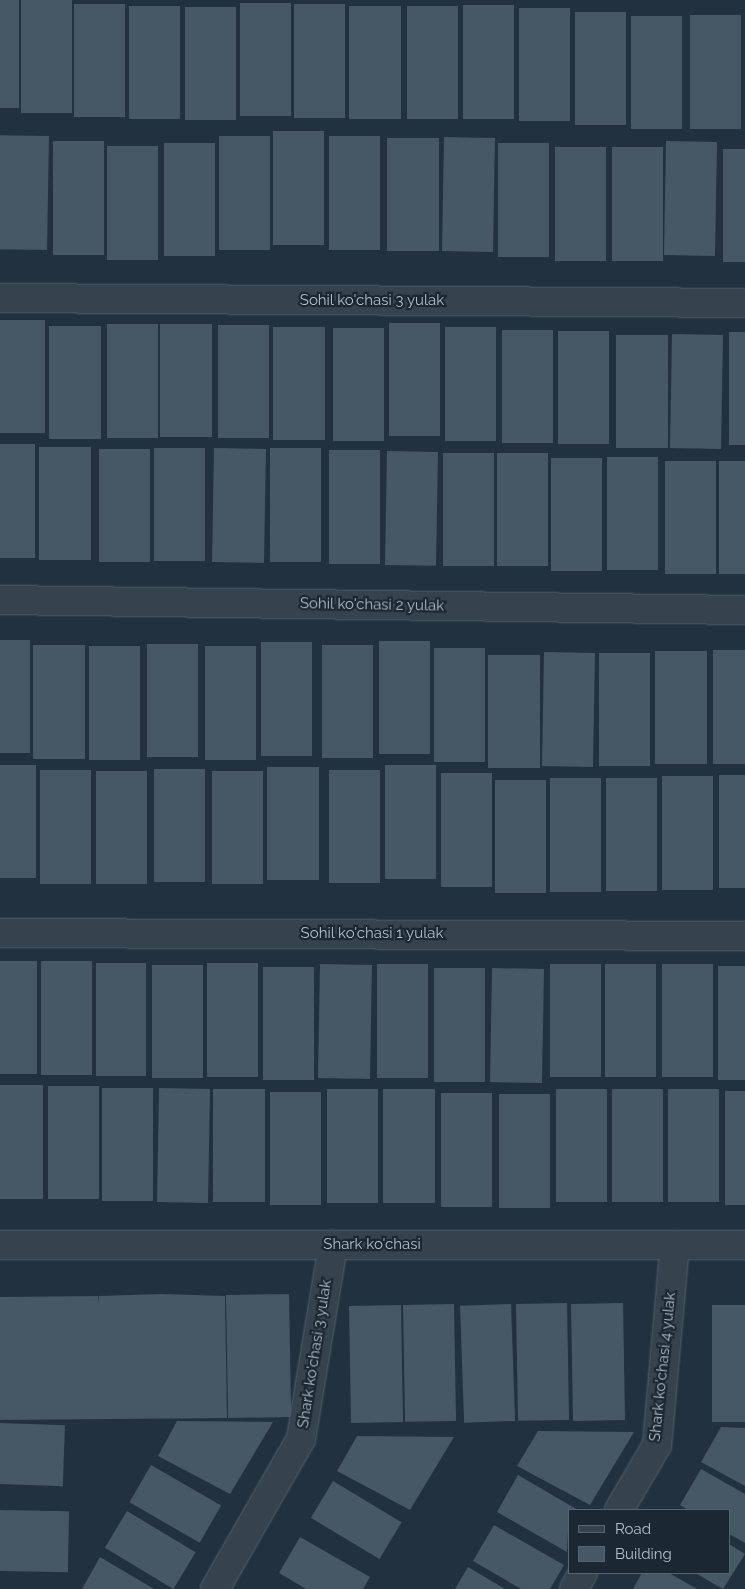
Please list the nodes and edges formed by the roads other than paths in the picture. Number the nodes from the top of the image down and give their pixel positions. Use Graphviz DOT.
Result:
graph roads {
  1 [pos="0,298"];
  2 [pos="745,303"];
  3 [pos="0,600"];
  4 [pos="745,610"];
  5 [pos="0,932"];
  6 [pos="745,936"];
  7 [pos="0,1245"];
  8 [pos="333,1245"];
  9 [pos="675,1245"];
  10 [pos="745,1245"];
  11 [pos="620,1509"];
  12 [pos="582,1574"];
  13 [pos="215,1589"];
  14 [pos="574,1589"];
  1 -- 2 [label="street, Sohil ko'chasi 3 yulak"];
  3 -- 4 [label="street, Sohil ko'chasi 2 yulak"];
  5 -- 6 [label="street, Sohil ko'chasi 1 yulak"];
  7 -- 8 [label="street, Shark ko'chasi"];
  8 -- 9 [label="street, Shark ko'chasi"];
  8 -- 13 [label="street, Shark ko'chasi 3 yulak"];
  9 -- 10 [label="street, Shark ko'chasi"];
  9 -- 11 [label="street, Shark ko'chasi 4 yulak"];
  12 -- 14 [label="street"];
}
